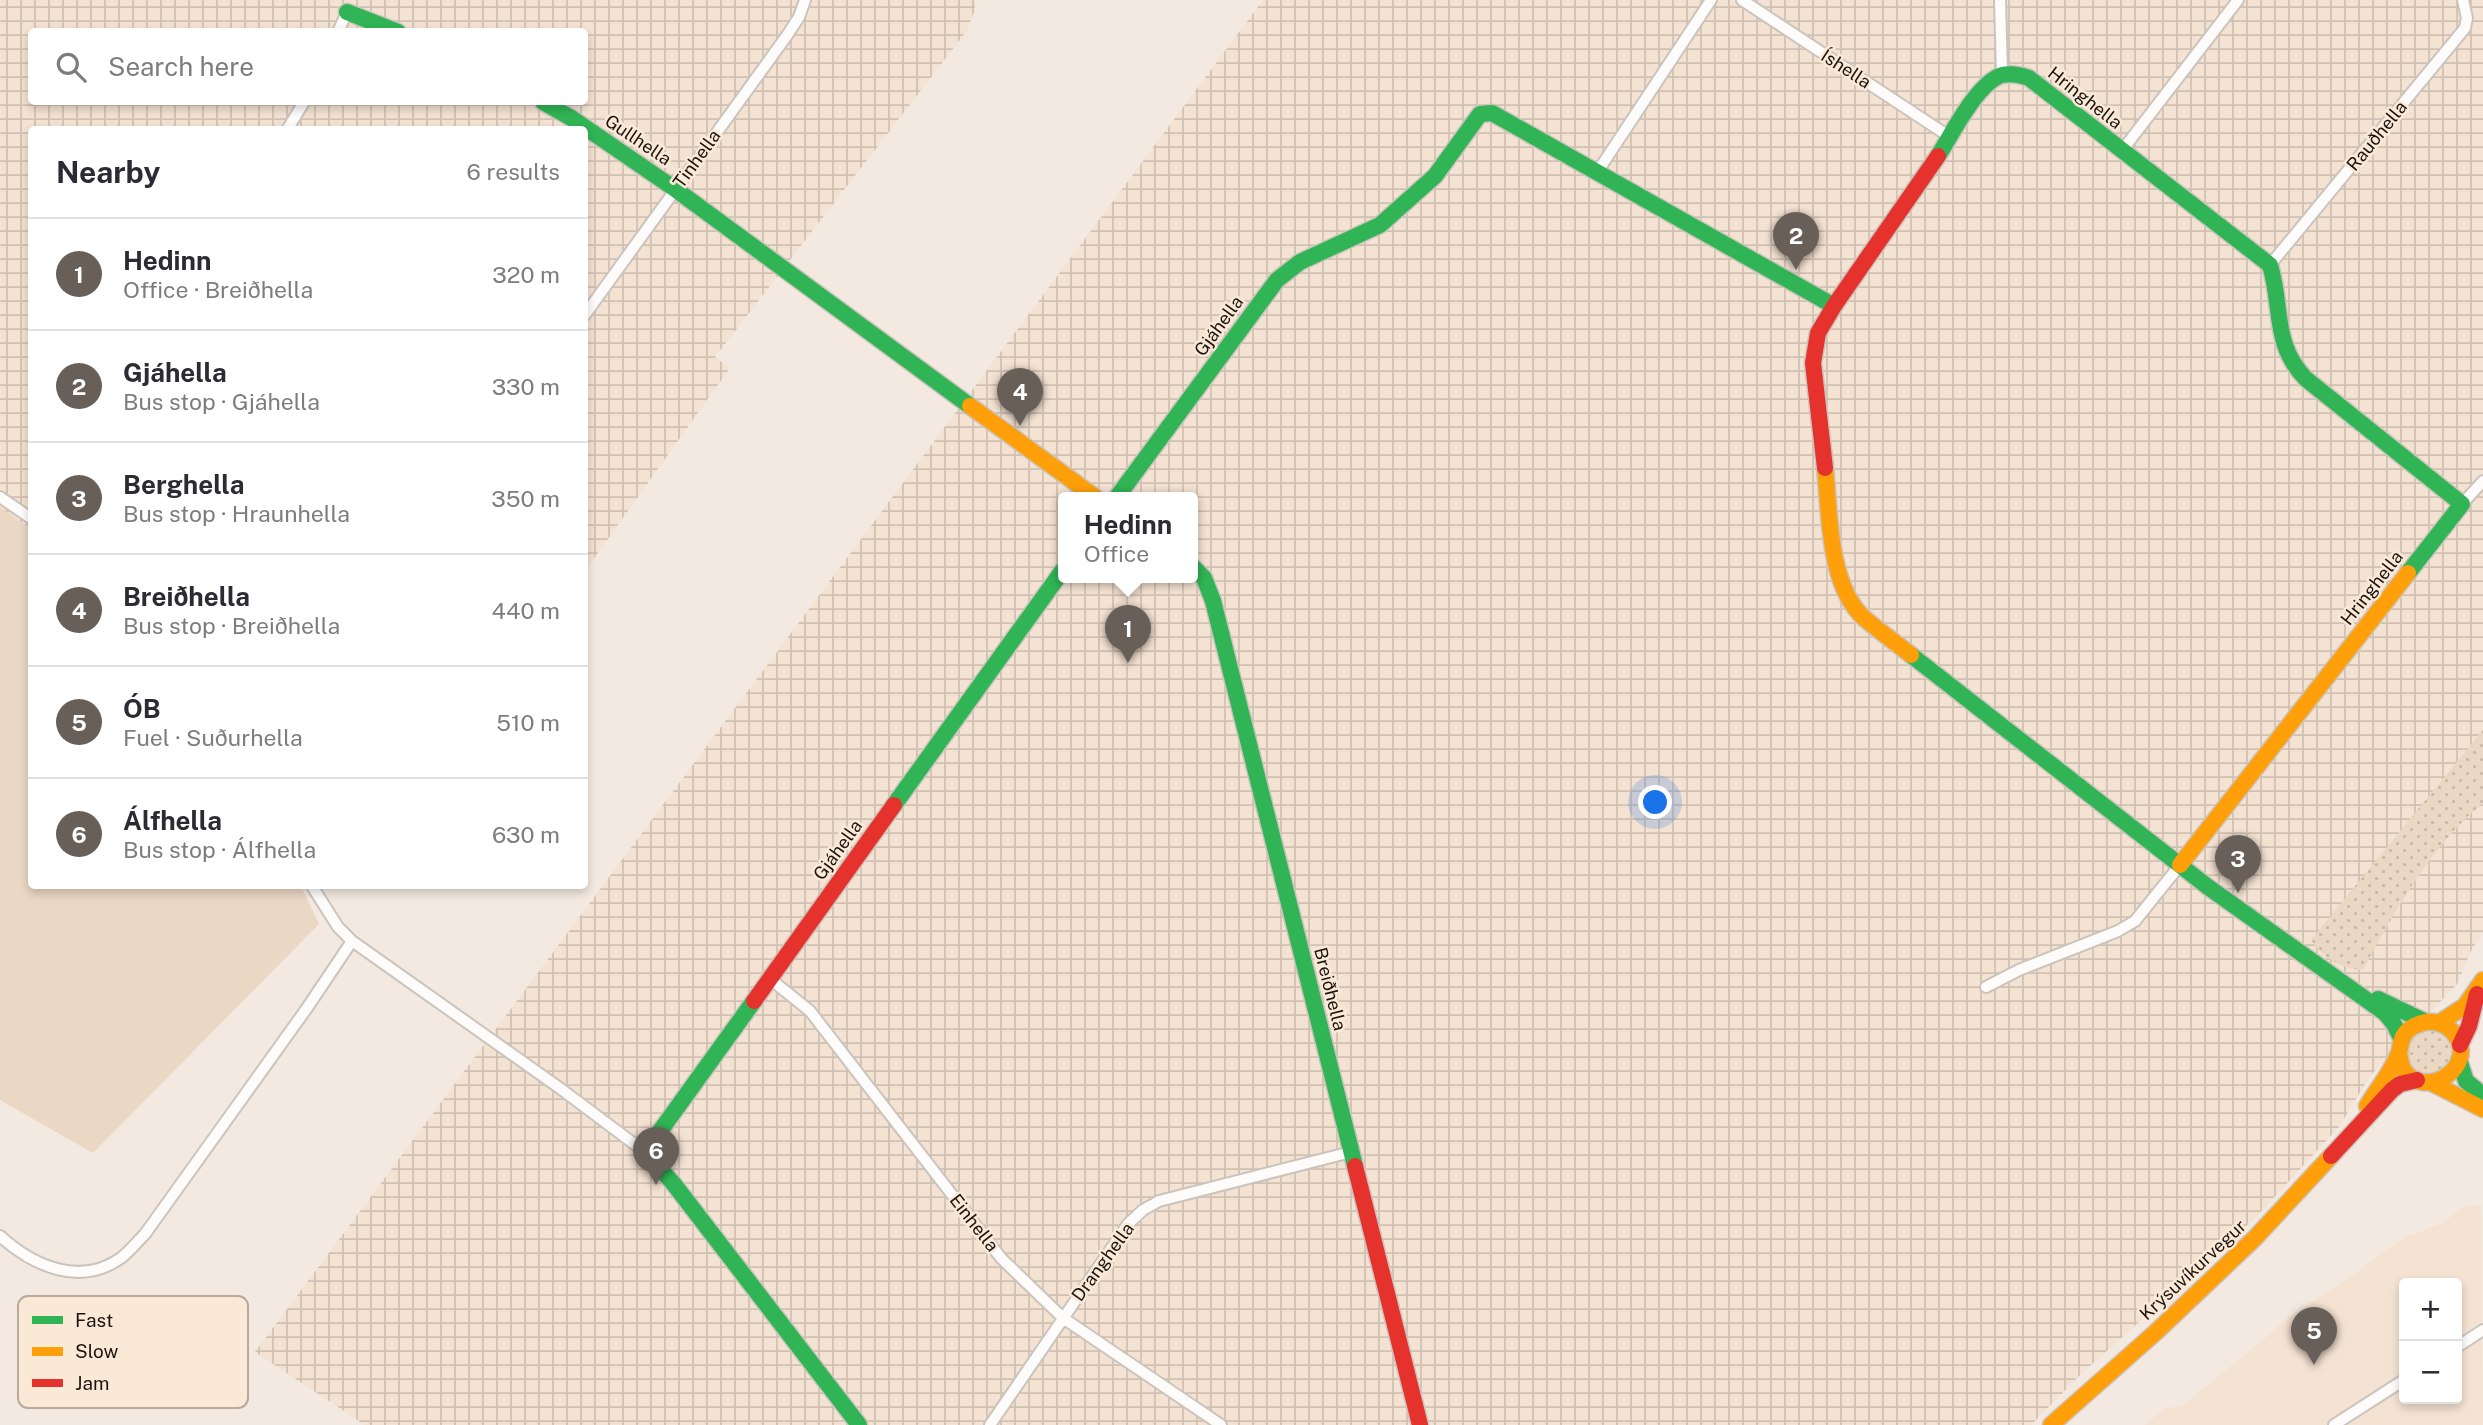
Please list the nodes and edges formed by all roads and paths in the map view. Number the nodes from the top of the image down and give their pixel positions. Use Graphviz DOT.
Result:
graph roads {
  1 [pos="805,0"];
  2 [pos="1711,0"];
  3 [pos="1742,0"];
  4 [pos="2000,0"];
  5 [pos="2238,0"];
  6 [pos="2463,0"];
  7 [pos="347,12"];
  8 [pos="340,28"];
  9 [pos="388,28"];
  10 [pos="2002,74"];
  11 [pos="302,105"];
  12 [pos="548,105"];
  13 [pos="289,126"];
  14 [pos="583,126"];
  15 [pos="588,129"];
  16 [pos="1950,137"];
  17 [pos="2121,152"];
  18 [pos="1598,171"];
  19 [pos="675,189"];
  20 [pos="2270,265"];
  21 [pos="1834,306"];
  22 [pos="588,310"];
  23 [pos="2483,481"];
  24 [pos="1088,492"];
  25 [pos="1120,492"];
  26 [pos="0,497"];
  27 [pos="2462,504"];
  28 [pos="28,516"];
  29 [pos="1198,572"];
  30 [pos="1058,577"];
  31 [pos="2180,865"];
  32 [pos="314,889"];
  33 [pos="352,941"];
  34 [pos="769,978"];
  35 [pos="2338,980"];
  36 [pos="1986,986"];
  37 [pos="2480,986"];
  38 [pos="2433,1022"];
  39 [pos="2400,1046"];
  40 [pos="2460,1053"];
  41 [pos="2424,1081"];
  42 [pos="2483,1095"];
  43 [pos="2483,1109"];
  44 [pos="2352,1132"];
  45 [pos="645,1152"];
  46 [pos="1351,1152"];
  47 [pos="0,1236"];
  48 [pos="1063,1318"];
  49 [pos="2483,1330"];
  50 [pos="2462,1344"];
  51 [pos="2399,1383"];
  52 [pos="859,1425"];
  53 [pos="990,1425"];
  54 [pos="1221,1425"];
  55 [pos="1420,1425"];
  56 [pos="2051,1425"];
  57 [pos="2334,1425"];
  1 -- 19 [label="street, Tinhella"];
  2 -- 18 [label="street"];
  3 -- 16 [label="street, Íshella"];
  4 -- 10 [label="street"];
  5 -- 17 [label="street"];
  6 -- 20 [label="street, Rauðhella"];
  7 -- 8 [label="street"];
  7 -- 9 [label="street"];
  10 -- 16 [label="street"];
  10 -- 17 [label="street, Hringhella"];
  11 -- 13 [label="street"];
  12 -- 14 [label="street, Gullhella"];
  15 -- 19 [label="street, Gullhella"];
  16 -- 21 [label="street"];
  17 -- 20 [label="street, Hringhella"];
  18 -- 21 [label="street, Gjáhella"];
  18 -- 25 [label="street, Gjáhella"];
  19 -- 22 [label="street, Tinhella"];
  19 -- 24 [label="street"];
  20 -- 27 [label="street"];
  21 -- 31 [label="street"];
  23 -- 27 [label="street"];
  26 -- 28 [label="street"];
  27 -- 31 [label="street, Hringhella"];
  29 -- 46 [label="street, Breiðhella"];
  30 -- 34 [label="street, Gjáhella"];
  31 -- 35 [label="street"];
  31 -- 36 [label="street"];
  32 -- 33 [label="street"];
  33 -- 45 [label="street"];
  33 -- 47 [label="street"];
  34 -- 45 [label="street, Gjáhella"];
  34 -- 48 [label="street, Einhella"];
  35 -- 38 [label="street"];
  35 -- 39 [label="street"];
  37 -- 38 [label="street"];
  37 -- 40 [label="street"];
  38 -- 39 [label="street"];
  38 -- 40 [label="street"];
  39 -- 41 [label="street"];
  39 -- 44 [label="street, Krýsuvíkurvegur"];
  40 -- 41 [label="street"];
  40 -- 42 [label="street"];
  41 -- 43 [label="street"];
  41 -- 44 [label="street, Krýsuvíkurvegur"];
  44 -- 56 [label="street, Krýsuvíkurvegur"];
  45 -- 52 [label="street"];
  46 -- 48 [label="street, Dranghella"];
  46 -- 55 [label="street, Breiðhella"];
  48 -- 53 [label="street, Dranghella"];
  48 -- 54 [label="street, Einhella"];
  49 -- 50 [label="street"];
  51 -- 57 [label="street"];
}
